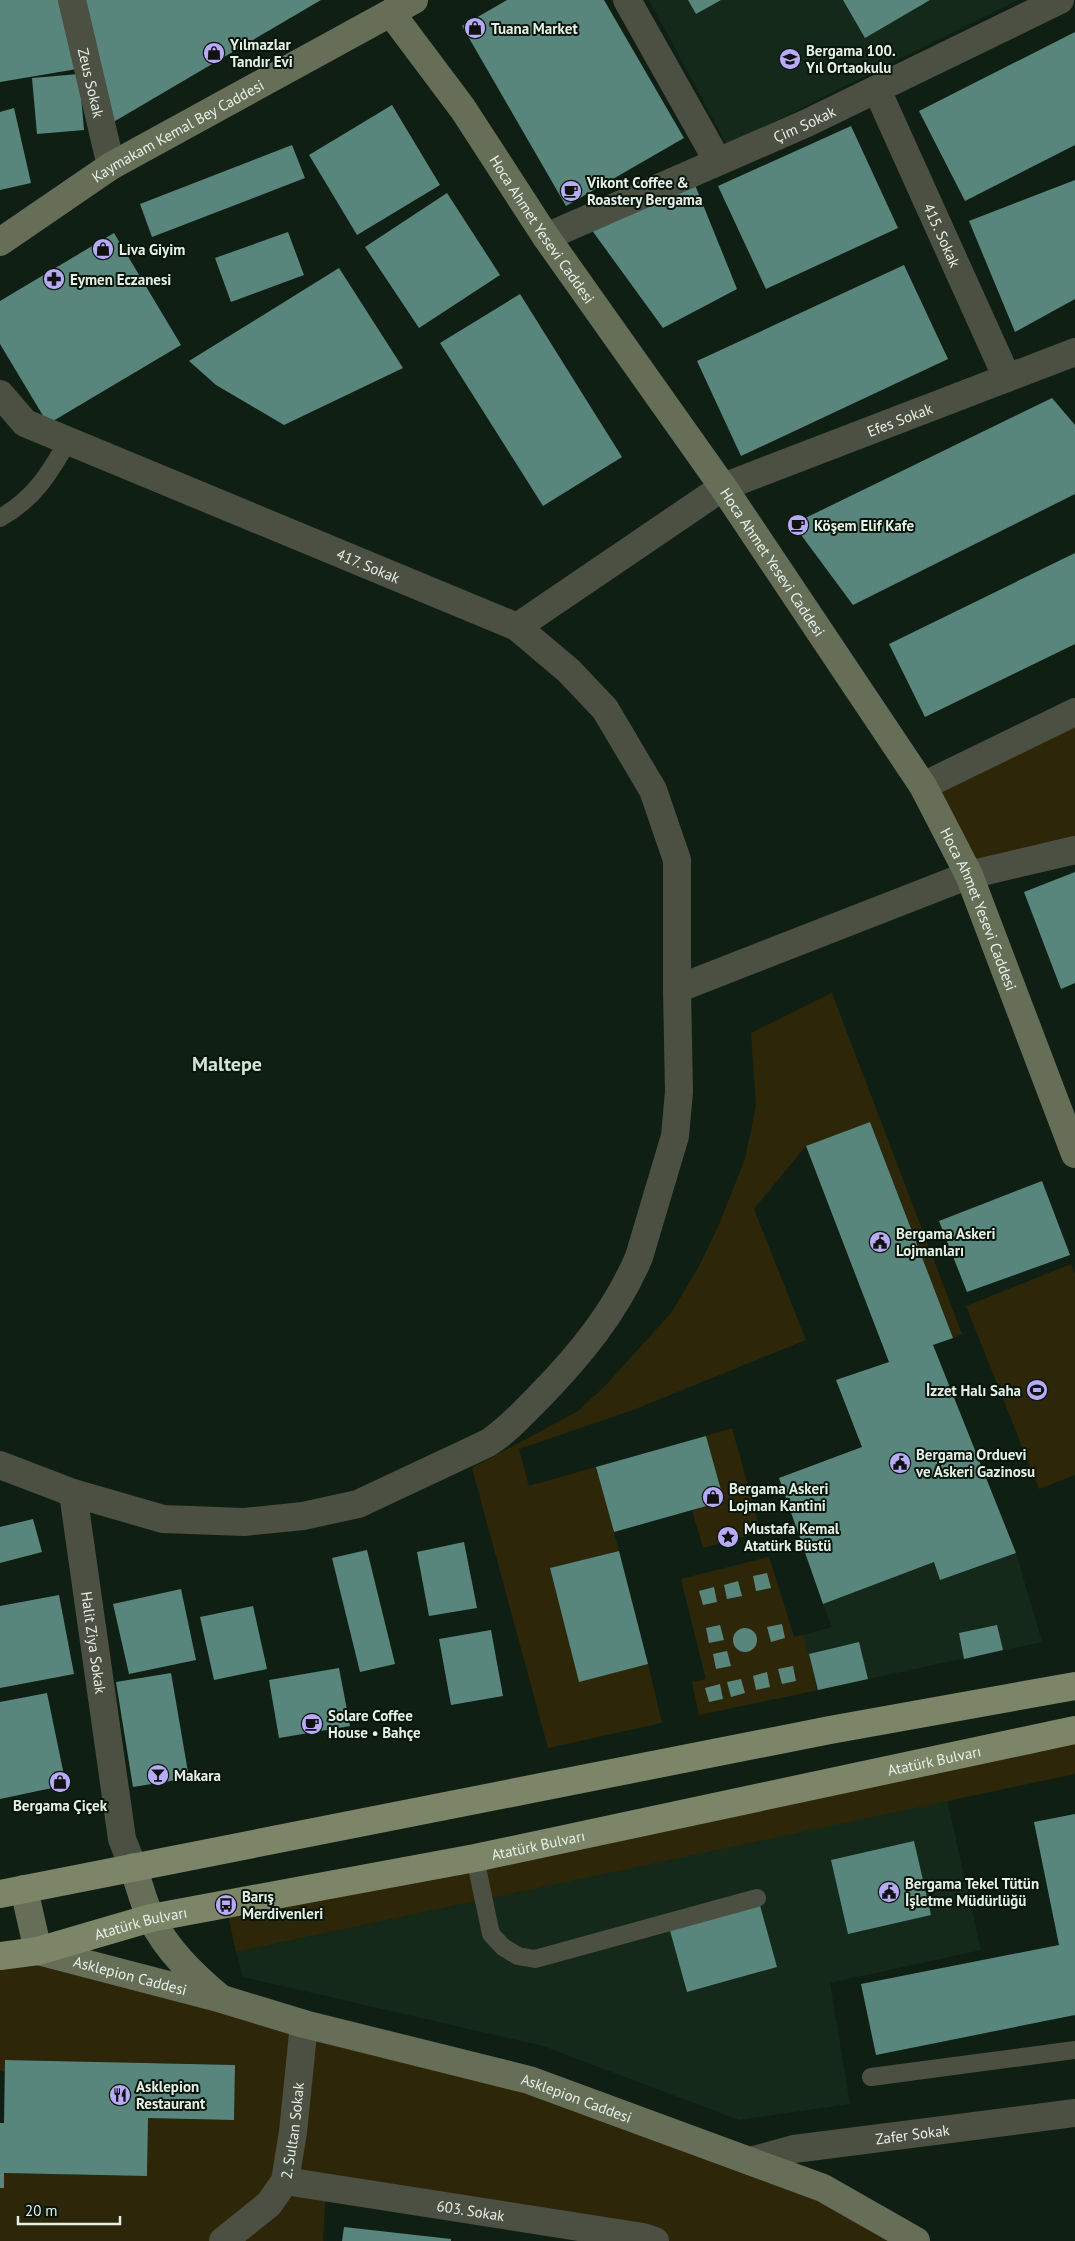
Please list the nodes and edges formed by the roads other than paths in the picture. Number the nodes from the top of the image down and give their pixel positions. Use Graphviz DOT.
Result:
graph roads {
  1 [pos="72,0"];
  2 [pos="627,0"];
  3 [pos="1060,0"];
  4 [pos="403,7"];
  5 [pos="877,90"];
  6 [pos="717,160"];
  7 [pos="111,166"];
  8 [pos="546,237"];
  9 [pos="0,242"];
  10 [pos="1075,352"];
  11 [pos="1007,378"];
  12 [pos="0,394"];
  13 [pos="68,441"];
  14 [pos="723,488"];
  15 [pos="0,518"];
  16 [pos="517,627"];
  17 [pos="1075,712"];
  18 [pos="923,786"];
  19 [pos="1075,850"];
  20 [pos="969,875"];
  21 [pos="677,988"];
  22 [pos="1075,1154"];
  23 [pos="0,1465"];
  24 [pos="72,1493"];
  25 [pos="1075,1686"];
  26 [pos="1075,1730"];
  27 [pos="474,1858"];
  28 [pos="133,1867"];
  29 [pos="12,1891"];
  30 [pos="757,1898"];
  31 [pos="151,1918"];
  32 [pos="38,1951"];
  33 [pos="0,1956"];
  34 [pos="222,1999"];
  35 [pos="304,2024"];
  36 [pos="1075,2050"];
  37 [pos="871,2077"];
  38 [pos="1075,2113"];
  39 [pos="750,2161"];
  40 [pos="285,2182"];
  41 [pos="223,2241"];
  42 [pos="655,2241"];
  43 [pos="916,2241"];
  1 -- 7 [label="street, Zeus Sokak"];
  2 -- 6 [label="street"];
  3 -- 5 [label="street, Çim Sokak"];
  4 -- 7 [label="main road, Kaymakam Kemal Bey Caddesi"];
  4 -- 8 [label="main road, Hoca Ahmet Yesevi Caddesi"];
  5 -- 6 [label="street, Çim Sokak"];
  5 -- 11 [label="street, 415. Sokak"];
  6 -- 8 [label="street, Çim Sokak"];
  7 -- 9 [label="main road, Kaymakam Kemal Bey Caddesi"];
  8 -- 14 [label="main road, Hoca Ahmet Yesevi Caddesi"];
  10 -- 11 [label="street, Efes Sokak"];
  11 -- 14 [label="street, Efes Sokak"];
  12 -- 13 [label="street, 417. Sokak"];
  13 -- 15 [label="lane"];
  13 -- 16 [label="street, 417. Sokak"];
  14 -- 16 [label="street"];
  14 -- 18 [label="main road, Hoca Ahmet Yesevi Caddesi"];
  16 -- 21 [label="street, 417. Sokak"];
  17 -- 18 [label="street"];
  18 -- 20 [label="main road, Hoca Ahmet Yesevi Caddesi"];
  19 -- 20 [label="street"];
  20 -- 21 [label="street"];
  20 -- 22 [label="main road, Hoca Ahmet Yesevi Caddesi"];
  21 -- 24 [label="street, 417. Sokak"];
  23 -- 24 [label="street"];
  24 -- 28 [label="street, Halit Ziya Sokak"];
  25 -- 28 [label="main road"];
  26 -- 27 [label="main road, Atatürk Bulvarı"];
  27 -- 30 [label="lane"];
  27 -- 31 [label="main road, Atatürk Bulvarı"];
  28 -- 29 [label="main road"];
  28 -- 31 [label="main road, Asklepion Caddesi"];
  29 -- 32 [label="main road"];
  31 -- 32 [label="main road, Atatürk Bulvarı"];
  31 -- 34 [label="main road, Asklepion Caddesi"];
  32 -- 33 [label="main road, Atatürk Bulvarı"];
  32 -- 34 [label="main road, Asklepion Caddesi"];
  34 -- 35 [label="main road, Asklepion Caddesi"];
  35 -- 39 [label="main road, Asklepion Caddesi"];
  35 -- 40 [label="street, 2. Sultan Sokak"];
  36 -- 37 [label="lane"];
  38 -- 39 [label="street, Zafer Sokak"];
  39 -- 43 [label="main road, Asklepion Caddesi"];
  40 -- 41 [label="street, 2. Sultan Sokak"];
  40 -- 42 [label="street, 603. Sokak"];
}
